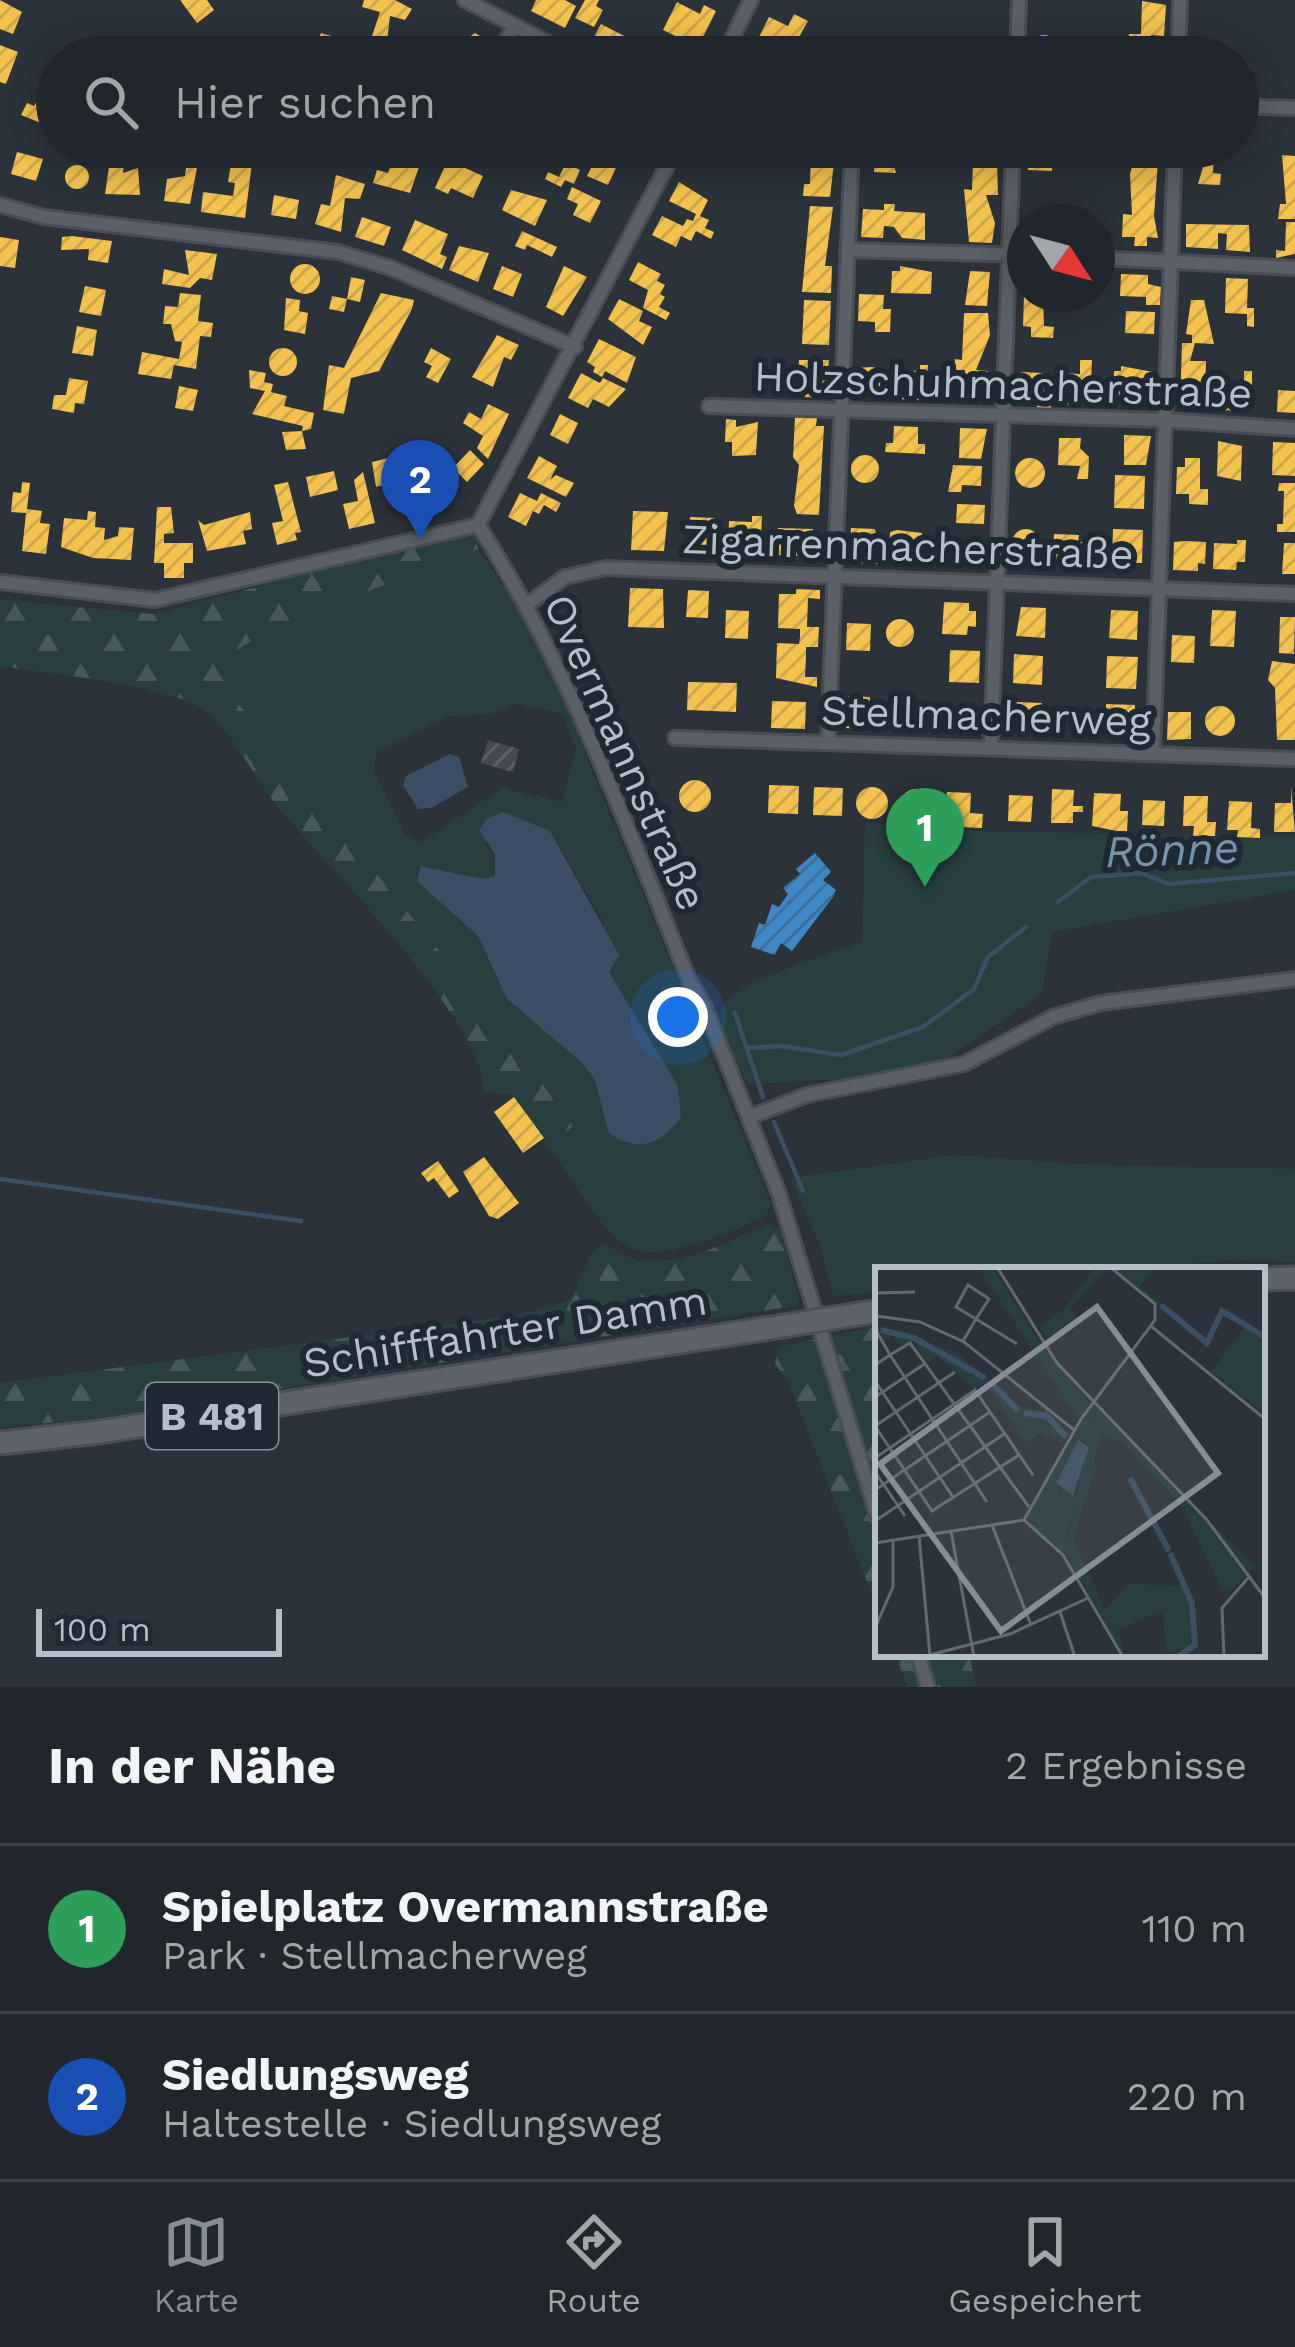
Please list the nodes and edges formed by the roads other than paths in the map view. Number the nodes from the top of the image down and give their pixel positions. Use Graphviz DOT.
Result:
graph roads {
  1 [pos="465,0"];
  2 [pos="751,0"];
  3 [pos="1019,0"];
  4 [pos="1180,0"];
  5 [pos="515,26"];
  6 [pos="509,36"];
  7 [pos="535,36"];
  8 [pos="733,36"];
  9 [pos="1018,36"];
  10 [pos="1179,36"];
  11 [pos="1259,107"];
  12 [pos="1295,108"];
  13 [pos="666,168"];
  14 [pos="851,168"];
  15 [pos="1012,168"];
  16 [pos="1174,168"];
  17 [pos="1011,204"];
  18 [pos="0,205"];
  19 [pos="847,250"];
  20 [pos="1007,254"];
  21 [pos="1115,259"];
  22 [pos="1171,261"];
  23 [pos="1295,268"];
  24 [pos="1007,300"];
  25 [pos="575,347"];
  26 [pos="709,406"];
  27 [pos="841,411"];
  28 [pos="1002,416"];
  29 [pos="1164,420"];
  30 [pos="1295,429"];
  31 [pos="478,525"];
  32 [pos="835,577"];
  33 [pos="0,582"];
  34 [pos="997,583"];
  35 [pos="1158,588"];
  36 [pos="1295,594"];
  37 [pos="528,604"];
  38 [pos="675,738"];
  39 [pos="829,742"];
  40 [pos="992,748"];
  41 [pos="1153,754"];
  42 [pos="1295,759"];
  43 [pos="1295,979"];
  44 [pos="749,1117"];
  45 [pos="1295,1278"];
  46 [pos="1265,1279"];
  47 [pos="875,1311"];
  48 [pos="0,1442"];
  49 [pos="875,1508"];
  50 [pos="919,1657"];
  51 [pos="928,1687"];
  1 -- 5 [label="street"];
  2 -- 8 [label="street"];
  3 -- 9 [label="street"];
  4 -- 10 [label="street"];
  5 -- 6 [label="street"];
  5 -- 7 [label="street"];
  11 -- 12 [label="street"];
  13 -- 25 [label="street"];
  14 -- 19 [label="street"];
  15 -- 17 [label="street"];
  16 -- 22 [label="street"];
  18 -- 25 [label="street"];
  19 -- 20 [label="street"];
  19 -- 27 [label="street"];
  21 -- 22 [label="street"];
  22 -- 23 [label="street"];
  22 -- 29 [label="street"];
  24 -- 28 [label="street"];
  25 -- 31 [label="street"];
  26 -- 27 [label="street, Holzschuhmacherstraße"];
  27 -- 28 [label="street, Holzschuhmacherstraße"];
  27 -- 32 [label="street"];
  28 -- 29 [label="street, Holzschuhmacherstraße"];
  28 -- 34 [label="street"];
  29 -- 30 [label="street, Holzschuhmacherstraße"];
  29 -- 35 [label="street"];
  31 -- 33 [label="street"];
  31 -- 37 [label="street, Overmannstraße"];
  32 -- 34 [label="street, Zigarrenmacherstraße"];
  32 -- 37 [label="street, Zigarrenmacherstraße"];
  32 -- 39 [label="street"];
  34 -- 35 [label="street, Zigarrenmacherstraße"];
  34 -- 40 [label="street"];
  35 -- 36 [label="street, Zigarrenmacherstraße"];
  35 -- 41 [label="street"];
  37 -- 44 [label="street, Overmannstraße"];
  38 -- 39 [label="street, Stellmacherweg"];
  39 -- 40 [label="street, Stellmacherweg"];
  40 -- 41 [label="street, Stellmacherweg"];
  41 -- 42 [label="street, Stellmacherweg"];
  43 -- 44 [label="street"];
  44 -- 49 [label="street, Overmannstraße"];
  45 -- 46 [label="main road"];
  47 -- 48 [label="main road, Schifffahrter Damm / B 481, bridge"];
  50 -- 51 [label="street"];
}
